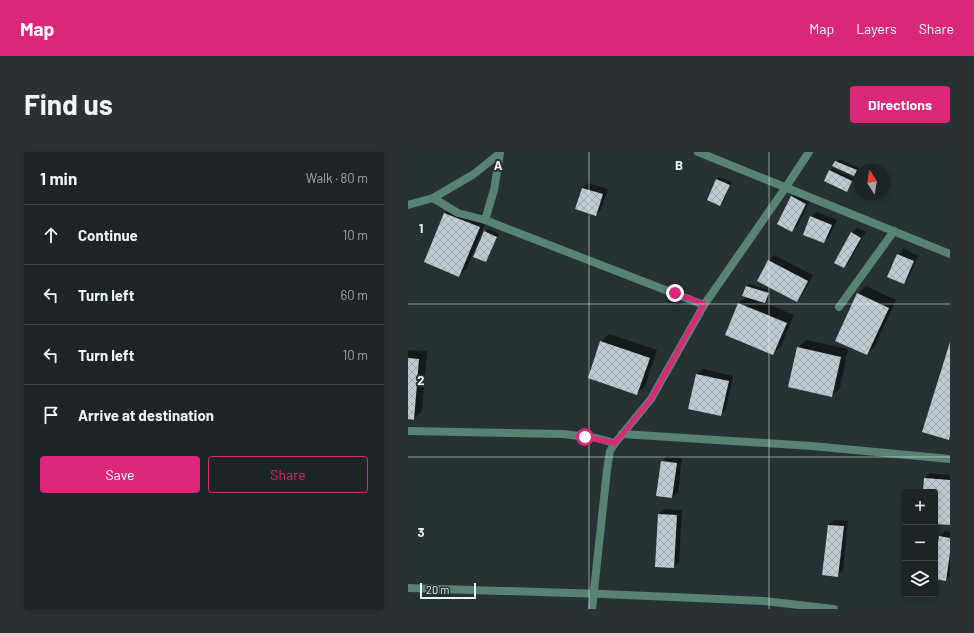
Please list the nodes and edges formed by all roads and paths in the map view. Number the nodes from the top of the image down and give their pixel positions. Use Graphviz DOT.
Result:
graph roads {
  1 [pos="698,152"];
  2 [pos="809,152"];
  3 [pos="500,153"];
  4 [pos="786,187"];
  5 [pos="434,198"];
  6 [pos="408,205"];
  7 [pos="485,220"];
  8 [pos="894,231"];
  9 [pos="950,254"];
  10 [pos="704,304"];
  11 [pos="839,307"];
  12 [pos="408,431"];
  13 [pos="622,434"];
  14 [pos="615,443"];
  15 [pos="950,458"];
  16 [pos="408,588"];
  17 [pos="593,594"];
  18 [pos="752,605"];
  19 [pos="592,609"];
  20 [pos="834,609"];
  1 -- 4 [label="street"];
  2 -- 4 [label="street"];
  3 -- 5 [label="street"];
  3 -- 7 [label="street"];
  4 -- 8 [label="street"];
  4 -- 10 [label="street"];
  5 -- 6 [label="street"];
  5 -- 7 [label="street"];
  7 -- 10 [label="street"];
  8 -- 9 [label="street"];
  8 -- 11 [label="street"];
  10 -- 13 [label="street"];
  12 -- 14 [label="street"];
  13 -- 14 [label="street"];
  13 -- 15 [label="street"];
  14 -- 17 [label="street"];
  16 -- 17 [label="street"];
  17 -- 18 [label="street"];
  17 -- 19 [label="street"];
  18 -- 20 [label="street"];
}
